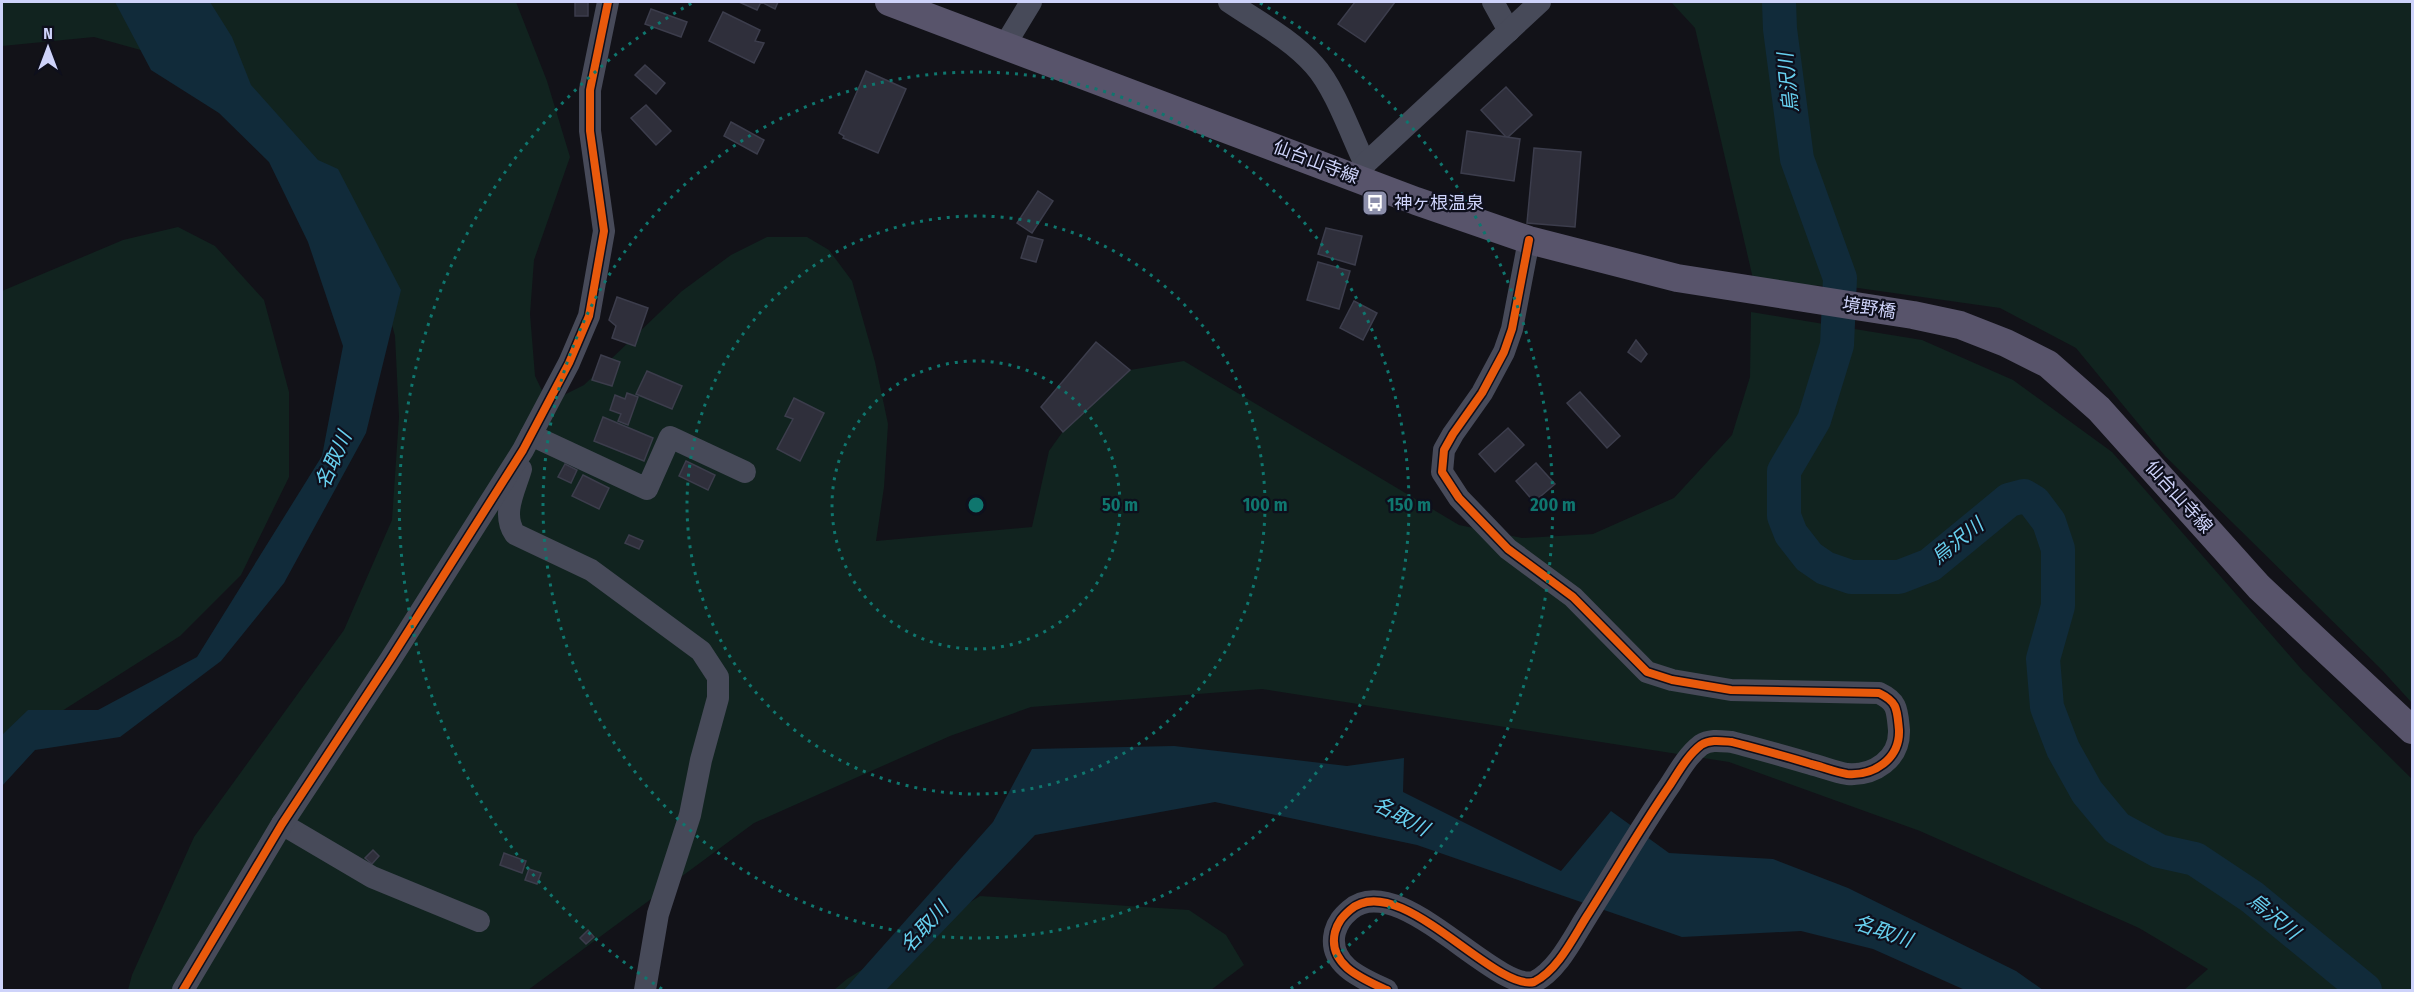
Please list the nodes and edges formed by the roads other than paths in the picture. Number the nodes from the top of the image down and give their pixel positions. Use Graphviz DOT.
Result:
graph roads {
  1 [pos="608,2"];
  2 [pos="889,2"];
  3 [pos="1031,2"];
  4 [pos="1229,2"];
  5 [pos="1493,2"];
  6 [pos="1540,2"];
  7 [pos="1509,31"];
  8 [pos="1005,45"];
  9 [pos="1363,171"];
  10 [pos="1529,240"];
  11 [pos="1825,301"];
  12 [pos="1913,315"];
  13 [pos="527,442"];
  14 [pos="745,472"];
  15 [pos="2412,730"];
  16 [pos="282,824"];
  17 [pos="479,921"];
  18 [pos="183,990"];
  19 [pos="645,990"];
  20 [pos="1387,990"];
  1 -- 13 [label="street"];
  2 -- 8 [label="main road, 仙台山寺線"];
  3 -- 8 [label="street"];
  4 -- 9 [label="street"];
  5 -- 7 [label="street"];
  6 -- 7 [label="street"];
  7 -- 9 [label="street"];
  8 -- 9 [label="main road, 仙台山寺線"];
  9 -- 10 [label="main road, 仙台山寺線"];
  10 -- 11 [label="main road, 仙台山寺線"];
  10 -- 20 [label="street"];
  11 -- 12 [label="main road, 境野橋"];
  12 -- 15 [label="main road, 仙台山寺線"];
  13 -- 14 [label="street"];
  13 -- 16 [label="street"];
  13 -- 19 [label="street"];
  16 -- 17 [label="street"];
  16 -- 18 [label="street"];
}
